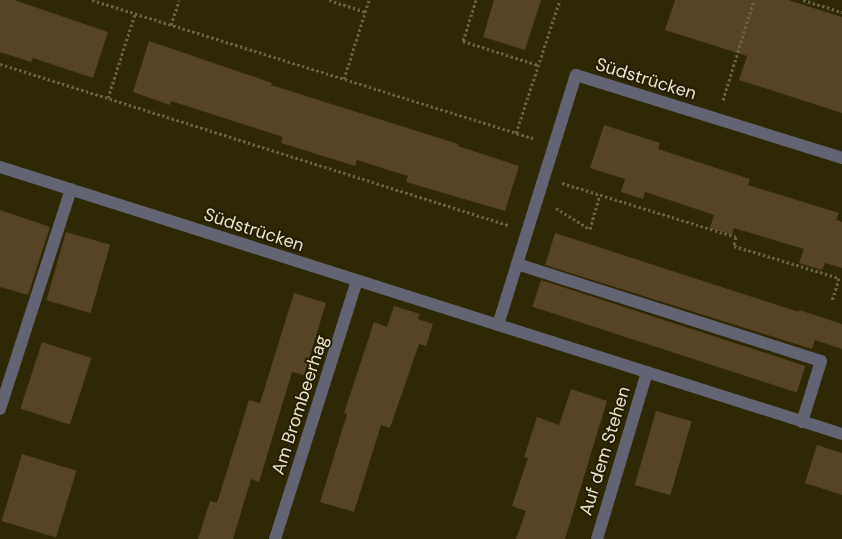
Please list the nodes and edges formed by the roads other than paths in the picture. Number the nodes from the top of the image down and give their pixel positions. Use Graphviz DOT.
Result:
graph roads {
  1 [pos="842,158"];
  2 [pos="0,167"];
  3 [pos="71,190"];
  4 [pos="517,264"];
  5 [pos="357,281"];
  6 [pos="498,325"];
  7 [pos="647,372"];
  8 [pos="0,409"];
  9 [pos="802,422"];
  10 [pos="842,434"];
  11 [pos="275,539"];
  12 [pos="597,539"];
  1 -- 4 [label="street, Südstrücken"];
  2 -- 3 [label="street, Südstrücken"];
  3 -- 5 [label="street, Südstrücken"];
  3 -- 8 [label="street"];
  4 -- 6 [label="street, Südstrücken"];
  4 -- 9 [label="street"];
  5 -- 6 [label="street, Südstrücken"];
  5 -- 11 [label="street, Am Brombeerhag"];
  6 -- 7 [label="street, Südstrücken"];
  7 -- 9 [label="street, Südstrücken"];
  7 -- 12 [label="street, Auf dem Stehen"];
  9 -- 10 [label="street, Südstrücken"];
}
